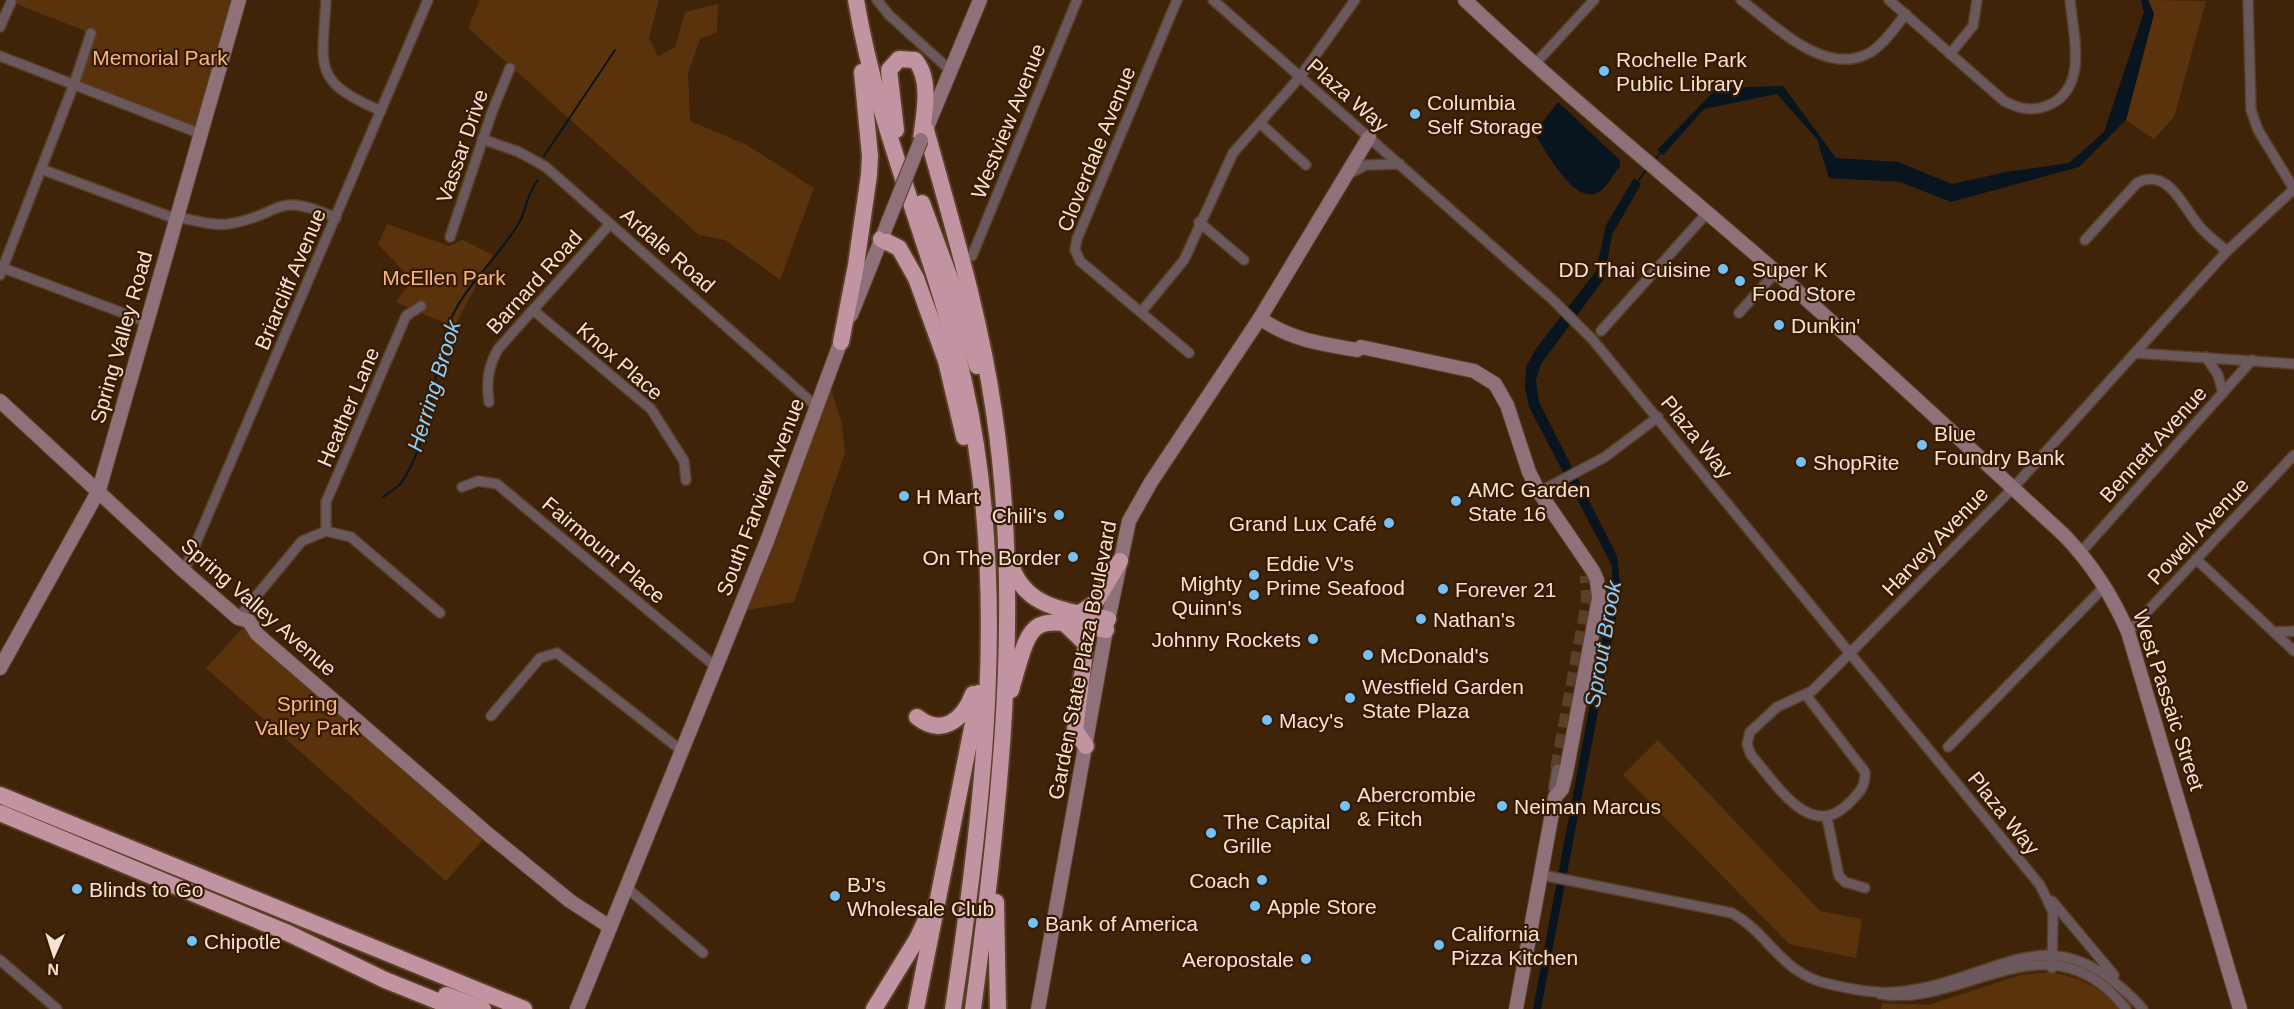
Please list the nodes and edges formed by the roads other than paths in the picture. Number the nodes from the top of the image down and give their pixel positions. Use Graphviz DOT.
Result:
graph roads {
  1 [pos="239,0"];
  2 [pos="326,0"];
  3 [pos="428,0"];
  4 [pos="877,0"];
  5 [pos="980,0"];
  6 [pos="1077,0"];
  7 [pos="1177,0"];
  8 [pos="1214,0"];
  9 [pos="1355,0"];
  10 [pos="1465,0"];
  11 [pos="1594,0"];
  12 [pos="1741,0"];
  13 [pos="1889,0"];
  14 [pos="1977,0"];
  15 [pos="2070,0"];
  16 [pos="2248,0"];
  17 [pos="11,2"];
  18 [pos="858,3"];
  19 [pos="1906,14"];
  20 [pos="0,27"];
  21 [pos="91,33"];
  22 [pos="862,36"];
  23 [pos="1950,54"];
  24 [pos="0,56"];
  25 [pos="1534,65"];
  26 [pos="510,68"];
  27 [pos="950,70"];
  28 [pos="1300,77"];
  29 [pos="74,84"];
  30 [pos="381,111"];
  31 [pos="1261,124"];
  32 [pos="896,130"];
  33 [pos="201,134"];
  34 [pos="923,135"];
  35 [pos="1369,137"];
  36 [pos="482,139"];
  37 [pos="1400,164"];
  38 [pos="1306,165"];
  39 [pos="41,169"];
  40 [pos="1345,176"];
  41 [pos="2294,189"];
  42 [pos="1707,213"];
  43 [pos="177,218"];
  44 [pos="336,218"];
  45 [pos="1199,222"];
  46 [pos="610,224"];
  47 [pos="883,233"];
  48 [pos="450,237"];
  49 [pos="2085,240"];
  50 [pos="2227,251"];
  51 [pos="972,256"];
  52 [pos="1244,260"];
  53 [pos="1,271"];
  54 [pos="1776,272"];
  55 [pos="421,306"];
  56 [pos="533,310"];
  57 [pos="1142,311"];
  58 [pos="1739,313"];
  59 [pos="1260,318"];
  60 [pos="147,322"];
  61 [pos="1601,331"];
  62 [pos="841,342"];
  63 [pos="1189,353"];
  64 [pos="2134,353"];
  65 [pos="2206,357"];
  66 [pos="2252,360"];
  67 [pos="2294,364"];
  68 [pos="2223,393"];
  69 [pos="0,400"];
  70 [pos="489,402"];
  71 [pos="817,407"];
  72 [pos="1658,417"];
  73 [pos="2294,455"];
  74 [pos="686,480"];
  75 [pos="462,487"];
  76 [pos="2013,488"];
  77 [pos="99,490"];
  78 [pos="1539,492"];
  79 [pos="1002,506"];
  80 [pos="326,531"];
  81 [pos="1005,538"];
  82 [pos="987,540"];
  83 [pos="2081,552"];
  84 [pos="1580,553"];
  85 [pos="2196,559"];
  86 [pos="1120,561"];
  87 [pos="184,571"];
  88 [pos="1587,576"];
  89 [pos="2105,586"];
  90 [pos="440,613"];
  91 [pos="1080,613"];
  92 [pos="238,618"];
  93 [pos="1064,622"];
  94 [pos="1107,624"];
  95 [pos="2294,631"];
  96 [pos="2128,632"];
  97 [pos="2274,632"];
  98 [pos="17,640"];
  99 [pos="2294,651"];
  100 [pos="0,652"];
  101 [pos="1850,653"];
  102 [pos="988,657"];
  103 [pos="716,667"];
  104 [pos="0,668"];
  105 [pos="1806,694"];
  106 [pos="491,717"];
  107 [pos="917,717"];
  108 [pos="1001,725"];
  109 [pos="1086,746"];
  110 [pos="1948,747"];
  111 [pos="682,751"];
  112 [pos="1557,769"];
  113 [pos="0,788"];
  114 [pos="0,795"];
  115 [pos="1555,797"];
  116 [pos="995,809"];
  117 [pos="49,814"];
  118 [pos="3,815"];
  119 [pos="1827,818"];
  120 [pos="951,837"];
  121 [pos="1548,877"];
  122 [pos="2040,885"];
  123 [pos="627,888"];
  124 [pos="1865,888"];
  125 [pos="610,927"];
  126 [pos="704,953"];
  127 [pos="2052,955"];
  128 [pos="0,960"];
  129 [pos="352,962"];
  130 [pos="2052,968"];
  131 [pos="1965,975"];
  132 [pos="1969,988"];
  133 [pos="1873,991"];
  134 [pos="2127,991"];
  135 [pos="916,1007"];
  136 [pos="2240,1007"];
  137 [pos="57,1009"];
  138 [pos="457,1009"];
  139 [pos="483,1009"];
  140 [pos="524,1009"];
  141 [pos="577,1009"];
  142 [pos="874,1009"];
  143 [pos="953,1009"];
  144 [pos="973,1009"];
  145 [pos="998,1009"];
  146 [pos="1038,1009"];
  147 [pos="1516,1009"];
  148 [pos="2126,1009"];
  149 [pos="2143,1009"];
  1 -- 33 [label="street, Spring Valley Road"];
  2 -- 30 [label="street"];
  3 -- 30 [label="street, Briarcliff Avenue"];
  4 -- 27 [label="street"];
  5 -- 27 [label="street, South Farview Avenue"];
  6 -- 51 [label="street, Westview Avenue"];
  7 -- 57 [label="street, Cloverdale Avenue"];
  8 -- 28 [label="street, Plaza Way"];
  9 -- 28 [label="street"];
  10 -- 25 [label="street, West Passaic Street"];
  11 -- 25 [label="street"];
  12 -- 19 [label="street"];
  13 -- 19 [label="street"];
  14 -- 23 [label="street"];
  15 -- 23 [label="street"];
  16 -- 41 [label="street"];
  17 -- 20 [label="street"];
  18 -- 22 [label="highway"];
  18 -- 32 [label="highway"];
  19 -- 23 [label="street"];
  21 -- 29 [label="street"];
  22 -- 62 [label="highway"];
  22 -- 82 [label="highway"];
  24 -- 29 [label="street"];
  25 -- 42 [label="street, West Passaic Street"];
  26 -- 36 [label="street, Vassar Drive"];
  27 -- 34 [label="street, South Farview Avenue"];
  28 -- 31 [label="street"];
  28 -- 35 [label="street, Plaza Way"];
  29 -- 33 [label="street"];
  29 -- 39 [label="street"];
  30 -- 44 [label="street, Briarcliff Avenue"];
  31 -- 38 [label="street"];
  31 -- 45 [label="street"];
  32 -- 34 [label="highway"];
  32 -- 79 [label="highway"];
  33 -- 43 [label="street, Spring Valley Road"];
  34 -- 47 [label="street, South Farview Avenue, bridge"];
  34 -- 79 [label="highway"];
  35 -- 37 [label="street, Plaza Way"];
  35 -- 40 [label="street, Garden State Plaza Boulevard"];
  36 -- 46 [label="street, Ardale Road"];
  36 -- 48 [label="street, Vassar Drive"];
  37 -- 40 [label="street"];
  37 -- 72 [label="street, Plaza Way"];
  39 -- 43 [label="street"];
  39 -- 53 [label="street"];
  40 -- 59 [label="street, Garden State Plaza Boulevard"];
  41 -- 50 [label="street, Harvey Avenue"];
  42 -- 54 [label="street, West Passaic Street"];
  42 -- 61 [label="street"];
  43 -- 44 [label="street"];
  43 -- 60 [label="street, Spring Valley Road"];
  44 -- 87 [label="street, Briarcliff Avenue"];
  45 -- 52 [label="street"];
  45 -- 57 [label="street"];
  46 -- 56 [label="street, Barnard Road"];
  46 -- 71 [label="street, Ardale Road"];
  47 -- 62 [label="street, South Farview Avenue"];
  47 -- 82 [label="highway"];
  49 -- 50 [label="street"];
  50 -- 64 [label="street, Harvey Avenue"];
  53 -- 60 [label="street"];
  54 -- 58 [label="street"];
  54 -- 76 [label="street, West Passaic Street"];
  55 -- 80 [label="street, Heather Lane"];
  56 -- 70 [label="street, Barnard Road"];
  56 -- 74 [label="street, Knox Place"];
  57 -- 63 [label="street, Cloverdale Avenue"];
  59 -- 78 [label="street"];
  59 -- 86 [label="street, Garden State Plaza Boulevard"];
  60 -- 77 [label="street, Spring Valley Road"];
  62 -- 71 [label="street, South Farview Avenue"];
  64 -- 65 [label="street"];
  64 -- 76 [label="street, Harvey Avenue"];
  65 -- 66 [label="street"];
  65 -- 68 [label="street"];
  66 -- 67 [label="street"];
  66 -- 68 [label="street, Bennett Avenue"];
  68 -- 83 [label="street, Bennett Avenue"];
  69 -- 77 [label="street, Spring Valley Avenue"];
  71 -- 103 [label="street, South Farview Avenue"];
  72 -- 78 [label="street"];
  72 -- 101 [label="street, Plaza Way"];
  73 -- 85 [label="street, Powell Avenue"];
  75 -- 103 [label="street, Fairmount Place"];
  76 -- 83 [label="street, West Passaic Street"];
  76 -- 101 [label="street, Harvey Avenue"];
  77 -- 87 [label="street, Spring Valley Avenue"];
  77 -- 98 [label="street, Spring Valley Road"];
  78 -- 84 [label="street"];
  79 -- 81 [label="highway"];
  80 -- 90 [label="street"];
  80 -- 92 [label="street"];
  81 -- 91 [label="highway"];
  81 -- 108 [label="highway"];
  82 -- 102 [label="highway"];
  83 -- 89 [label="street, West Passaic Street"];
  84 -- 88 [label="street"];
  84 -- 115 [label="street"];
  85 -- 96 [label="street, Powell Avenue"];
  85 -- 97 [label="street"];
  86 -- 91 [label="highway"];
  86 -- 94 [label="street, Garden State Plaza Boulevard"];
  87 -- 92 [label="street, Spring Valley Avenue"];
  89 -- 96 [label="street, West Passaic Street"];
  89 -- 110 [label="street"];
  91 -- 94 [label="highway"];
  92 -- 125 [label="street, Spring Valley Avenue"];
  93 -- 94 [label="highway"];
  93 -- 108 [label="highway"];
  93 -- 109 [label="highway"];
  94 -- 109 [label="street, Garden State Plaza Boulevard"];
  95 -- 97 [label="street"];
  96 -- 136 [label="street, West Passaic Street"];
  97 -- 99 [label="street"];
  98 -- 100 [label="street"];
  98 -- 104 [label="street, Spring Valley Road"];
  101 -- 105 [label="street, Harvey Avenue"];
  101 -- 122 [label="street, Plaza Way"];
  102 -- 107 [label="highway"];
  102 -- 120 [label="highway"];
  102 -- 143 [label="highway"];
  103 -- 111 [label="street, South Farview Avenue"];
  105 -- 119 [label="street"];
  105 -- 119 [label="street, Harvey Avenue"];
  106 -- 111 [label="street"];
  108 -- 116 [label="highway"];
  109 -- 146 [label="street, Garden State Plaza Boulevard"];
  111 -- 123 [label="street, South Farview Avenue"];
  112 -- 115 [label="street"];
  113 -- 117 [label="highway"];
  114 -- 117 [label="highway"];
  115 -- 121 [label="street"];
  116 -- 144 [label="highway"];
  116 -- 145 [label="highway"];
  117 -- 140 [label="highway"];
  118 -- 129 [label="highway"];
  119 -- 124 [label="street"];
  120 -- 135 [label="highway"];
  120 -- 142 [label="highway"];
  121 -- 133 [label="street"];
  121 -- 147 [label="street"];
  122 -- 127 [label="street, Plaza Way"];
  122 -- 134 [label="street"];
  123 -- 125 [label="street, South Farview Avenue"];
  123 -- 126 [label="street"];
  125 -- 141 [label="street, South Farview Avenue"];
  127 -- 130 [label="street, Plaza Way"];
  127 -- 131 [label="street"];
  127 -- 134 [label="street"];
  128 -- 137 [label="street"];
  129 -- 138 [label="highway"];
  129 -- 139 [label="highway"];
  130 -- 132 [label="street"];
  130 -- 148 [label="street"];
  131 -- 132 [label="street"];
  131 -- 133 [label="street"];
  132 -- 133 [label="street"];
  134 -- 149 [label="street"];
}
